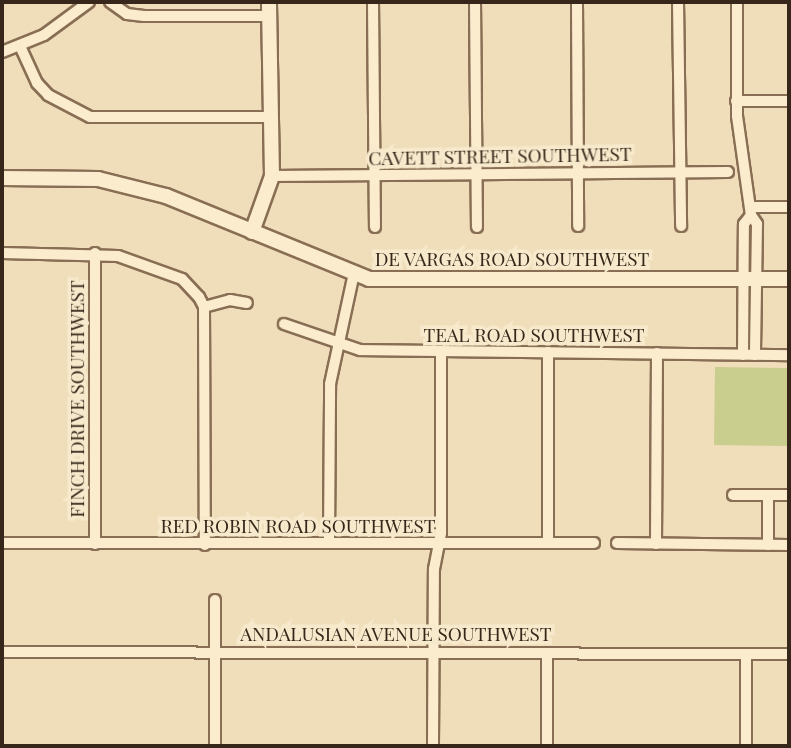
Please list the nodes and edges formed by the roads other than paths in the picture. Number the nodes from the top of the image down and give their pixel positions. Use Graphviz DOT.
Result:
graph roads {
  1 [pos="89,2"];
  2 [pos="110,2"];
  3 [pos="373,2"];
  4 [pos="475,2"];
  5 [pos="577,2"];
  6 [pos="678,2"];
  7 [pos="737,2"];
  8 [pos="270,9"];
  9 [pos="20,46"];
  10 [pos="2,52"];
  11 [pos="736,101"];
  12 [pos="789,101"];
  13 [pos="270,117"];
  14 [pos="680,172"];
  15 [pos="728,172"];
  16 [pos="577,173"];
  17 [pos="374,175"];
  18 [pos="476,175"];
  19 [pos="272,176"];
  20 [pos="2,178"];
  21 [pos="789,207"];
  22 [pos="751,211"];
  23 [pos="578,226"];
  24 [pos="681,226"];
  25 [pos="375,227"];
  26 [pos="477,227"];
  27 [pos="252,232"];
  28 [pos="2,253"];
  29 [pos="95,253"];
  30 [pos="354,274"];
  31 [pos="749,279"];
  32 [pos="789,279"];
  33 [pos="247,303"];
  34 [pos="204,307"];
  35 [pos="284,324"];
  36 [pos="338,344"];
  37 [pos="441,351"];
  38 [pos="548,352"];
  39 [pos="657,353"];
  40 [pos="743,355"];
  41 [pos="755,355"];
  42 [pos="789,355"];
  43 [pos="733,495"];
  44 [pos="768,495"];
  45 [pos="789,495"];
  46 [pos="329,542"];
  47 [pos="2,543"];
  48 [pos="440,543"];
  49 [pos="548,543"];
  50 [pos="594,543"];
  51 [pos="617,543"];
  52 [pos="95,544"];
  53 [pos="656,544"];
  54 [pos="205,545"];
  55 [pos="768,545"];
  56 [pos="789,545"];
  57 [pos="215,600"];
  58 [pos="215,651"];
  59 [pos="2,652"];
  60 [pos="433,652"];
  61 [pos="547,653"];
  62 [pos="746,654"];
  63 [pos="789,654"];
  64 [pos="215,746"];
  65 [pos="433,746"];
  66 [pos="547,746"];
  67 [pos="746,746"];
  1 -- 9 [label="street"];
  2 -- 8 [label="street"];
  3 -- 17 [label="street"];
  4 -- 18 [label="street"];
  5 -- 16 [label="street"];
  6 -- 14 [label="street"];
  7 -- 11 [label="street"];
  8 -- 13 [label="street"];
  9 -- 10 [label="street"];
  9 -- 13 [label="street"];
  11 -- 12 [label="street"];
  11 -- 22 [label="street"];
  13 -- 19 [label="street"];
  14 -- 15 [label="street, CAVETT STREET SOUTHWEST"];
  14 -- 16 [label="street, CAVETT STREET SOUTHWEST"];
  14 -- 24 [label="street"];
  16 -- 18 [label="street, CAVETT STREET SOUTHWEST"];
  16 -- 23 [label="street"];
  17 -- 18 [label="street, CAVETT STREET SOUTHWEST"];
  17 -- 19 [label="street, CAVETT STREET SOUTHWEST"];
  17 -- 25 [label="street"];
  18 -- 26 [label="street"];
  19 -- 27 [label="street"];
  20 -- 27 [label="street, DE VARGAS ROAD SOUTHWEST"];
  21 -- 22 [label="street"];
  22 -- 31 [label="street"];
  27 -- 30 [label="street, DE VARGAS ROAD SOUTHWEST"];
  28 -- 29 [label="street"];
  29 -- 34 [label="street"];
  29 -- 52 [label="street, FINCH DRIVE SOUTHWEST"];
  30 -- 31 [label="street, DE VARGAS ROAD SOUTHWEST"];
  30 -- 36 [label="street"];
  31 -- 32 [label="street, DE VARGAS ROAD SOUTHWEST"];
  31 -- 40 [label="street"];
  31 -- 41 [label="street"];
  33 -- 34 [label="street"];
  34 -- 54 [label="street"];
  35 -- 36 [label="street, TEAL ROAD SOUTHWEST"];
  36 -- 37 [label="street, TEAL ROAD SOUTHWEST"];
  36 -- 46 [label="street"];
  37 -- 38 [label="street, TEAL ROAD SOUTHWEST"];
  37 -- 48 [label="street"];
  38 -- 39 [label="street, TEAL ROAD SOUTHWEST"];
  38 -- 49 [label="street"];
  39 -- 40 [label="street, TEAL ROAD SOUTHWEST"];
  39 -- 53 [label="street"];
  40 -- 41 [label="street, TEAL ROAD SOUTHWEST"];
  41 -- 42 [label="street, TEAL ROAD SOUTHWEST"];
  43 -- 44 [label="street"];
  44 -- 45 [label="street"];
  44 -- 55 [label="street"];
  46 -- 48 [label="street, RED ROBIN ROAD SOUTHWEST"];
  46 -- 54 [label="street, RED ROBIN ROAD SOUTHWEST"];
  47 -- 52 [label="street, RED ROBIN ROAD SOUTHWEST"];
  48 -- 49 [label="street, RED ROBIN ROAD SOUTHWEST"];
  48 -- 60 [label="street"];
  49 -- 50 [label="street, RED ROBIN ROAD SOUTHWEST"];
  51 -- 53 [label="street"];
  52 -- 54 [label="street, RED ROBIN ROAD SOUTHWEST"];
  53 -- 55 [label="street"];
  55 -- 56 [label="street"];
  57 -- 58 [label="street"];
  58 -- 59 [label="street, ANDALUSIAN AVENUE SOUTHWEST"];
  58 -- 60 [label="street, ANDALUSIAN AVENUE SOUTHWEST"];
  58 -- 64 [label="street"];
  60 -- 61 [label="street, ANDALUSIAN AVENUE SOUTHWEST"];
  60 -- 65 [label="street"];
  61 -- 62 [label="street, ANDALUSIAN AVENUE SOUTHWEST"];
  61 -- 66 [label="street"];
  62 -- 63 [label="street, ANDALUSIAN AVENUE SOUTHWEST"];
  62 -- 67 [label="street"];
}
